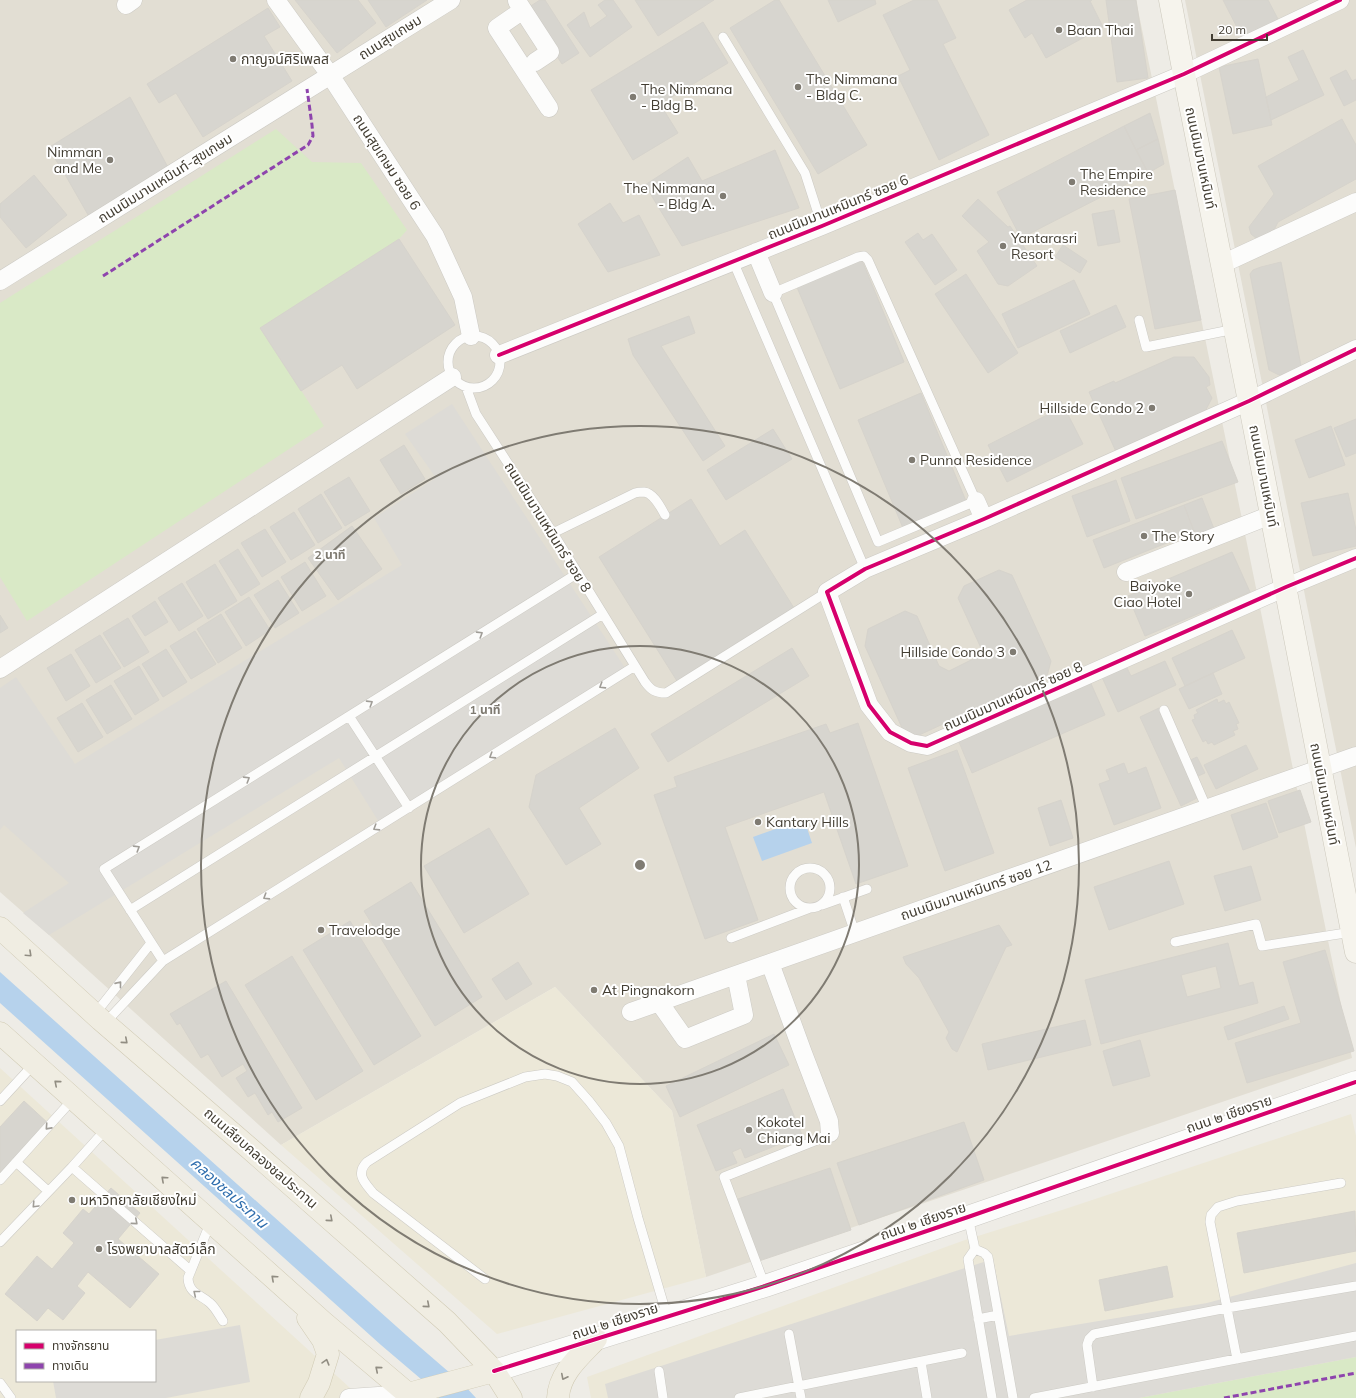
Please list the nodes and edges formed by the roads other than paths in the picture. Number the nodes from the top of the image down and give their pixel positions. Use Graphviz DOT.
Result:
graph roads {
  1 [pos="276,0"];
  2 [pos="451,0"];
  3 [pos="1170,0"];
  4 [pos="1340,0"];
  5 [pos="520,5"];
  6 [pos="723,37"];
  7 [pos="536,62"];
  8 [pos="1184,74"];
  9 [pos="330,75"];
  10 [pos="549,108"];
  11 [pos="1356,202"];
  12 [pos="822,226"];
  13 [pos="756,252"];
  14 [pos="733,262"];
  15 [pos="1222,264"];
  16 [pos="0,281"];
  17 [pos="773,292"];
  18 [pos="1139,320"];
  19 [pos="1235,329"];
  20 [pos="471,336"];
  21 [pos="1356,349"];
  22 [pos="499,355"];
  23 [pos="459,382"];
  24 [pos="1249,401"];
  25 [pos="976,501"];
  26 [pos="665,515"];
  27 [pos="1271,515"];
  28 [pos="984,519"];
  29 [pos="553,533"];
  30 [pos="1356,558"];
  31 [pos="865,569"];
  32 [pos="1126,572"];
  33 [pos="578,573"];
  34 [pos="1286,587"];
  35 [pos="827,592"];
  36 [pos="603,614"];
  37 [pos="635,666"];
  38 [pos="0,669"];
  39 [pos="1164,710"];
  40 [pos="349,716"];
  41 [pos="376,756"];
  42 [pos="1356,756"];
  43 [pos="1320,768"];
  44 [pos="409,808"];
  45 [pos="1207,808"];
  46 [pos="868,889"];
  47 [pos="843,897"];
  48 [pos="822,905"];
  49 [pos="810,908"];
  50 [pos="130,910"];
  51 [pos="0,928"];
  52 [pos="855,933"];
  53 [pos="731,938"];
  54 [pos="1355,938"];
  55 [pos="1175,942"];
  56 [pos="151,943"];
  57 [pos="163,961"];
  58 [pos="770,963"];
  59 [pos="736,975"];
  60 [pos="659,1002"];
  61 [pos="631,1012"];
  62 [pos="100,1019"];
  63 [pos="0,1033"];
  64 [pos="34,1063"];
  65 [pos="1356,1082"];
  66 [pos="74,1098"];
  67 [pos="0,1101"];
  68 [pos="107,1128"];
  69 [pos="830,1134"];
  70 [pos="16,1162"];
  71 [pos="72,1168"];
  72 [pos="0,1180"];
  73 [pos="1341,1183"];
  74 [pos="48,1191"];
  75 [pos="968,1217"];
  76 [pos="211,1221"];
  77 [pos="0,1242"];
  78 [pos="975,1249"];
  79 [pos="191,1271"];
  80 [pos="485,1279"];
  81 [pos="765,1286"];
  82 [pos="1356,1286"];
  83 [pos="291,1293"];
  84 [pos="1227,1308"];
  85 [pos="998,1315"];
  86 [pos="667,1316"];
  87 [pos="978,1319"];
  88 [pos="223,1321"];
  89 [pos="789,1334"];
  90 [pos="1356,1336"];
  91 [pos="596,1339"];
  92 [pos="962,1354"];
  93 [pos="1237,1359"];
  94 [pos="921,1362"];
  95 [pos="494,1371"];
  96 [pos="659,1371"];
  97 [pos="0,1383"];
  98 [pos="799,1387"];
  99 [pos="1093,1387"];
  100 [pos="409,1395"];
  101 [pos="11,1398"];
  102 [pos="311,1398"];
  103 [pos="349,1398"];
  104 [pos="511,1398"];
  105 [pos="558,1398"];
  106 [pos="663,1398"];
  107 [pos="739,1398"];
  108 [pos="801,1398"];
  109 [pos="927,1398"];
  110 [pos="992,1398"];
  111 [pos="1013,1398"];
  112 [pos="1034,1398"];
  1 -- 9 [label="street, ถนนสุขเกษม ซอย 6"];
  2 -- 9 [label="street, ถนนสุขเกษม"];
  3 -- 8 [label="main road, ถนนนิมมานเหมินท์"];
  4 -- 8 [label="street, ถนนนิมมานเหมินทร์ ซอย 6"];
  5 -- 7 [label="street"];
  5 -- 10 [label="street"];
  6 -- 12 [label="lane"];
  8 -- 12 [label="street, ถนนนิมมานเหมินทร์ ซอย 6"];
  8 -- 15 [label="main road, ถนนนิมมานเหมินท์"];
  9 -- 16 [label="street, ถนนนิมมานเหมินท์-สุขเกษม"];
  9 -- 20 [label="street, ถนนสุขเกษม ซอย 6"];
  11 -- 15 [label="street"];
  12 -- 13 [label="street, ถนนนิมมานเหมินทร์ ซอย 6"];
  13 -- 14 [label="street, ถนนนิมมานเหมินทร์ ซอย 6"];
  13 -- 17 [label="street"];
  14 -- 22 [label="street, ถนนนิมมานเหมินทร์ ซอย 6"];
  14 -- 31 [label="lane"];
  15 -- 19 [label="main road, ถนนนิมมานเหมินท์"];
  17 -- 25 [label="lane"];
  17 -- 25 [label="lane"];
  18 -- 19 [label="lane"];
  19 -- 24 [label="main road, ถนนนิมมานเหมินท์"];
  20 -- 22 [label="lane"];
  20 -- 23 [label="lane"];
  21 -- 24 [label="street"];
  22 -- 23 [label="lane"];
  23 -- 29 [label="lane, ถนนนิมมานเหมินทร์ ซอย 8"];
  23 -- 38 [label="street"];
  24 -- 27 [label="main road, ถนนนิมมานเหมินท์"];
  24 -- 28 [label="street"];
  25 -- 28 [label="street"];
  26 -- 29 [label="lane"];
  27 -- 32 [label="street"];
  27 -- 34 [label="main road, ถนนนิมมานเหมินท์"];
  28 -- 31 [label="street"];
  29 -- 33 [label="lane, ถนนนิมมานเหมินทร์ ซอย 8"];
  30 -- 34 [label="street, ถนนนิมมานเหมินทร์ ซอย 8"];
  31 -- 35 [label="street"];
  33 -- 36 [label="lane, ถนนนิมมานเหมินทร์ ซอย 8"];
  40 -- 33 [label="lane, one-way"];
  34 -- 35 [label="street, ถนนนิมมานเหมินทร์ ซอย 8"];
  34 -- 43 [label="main road, ถนนนิมมานเหมินท์"];
  35 -- 37 [label="lane, ถนนนิมมานเหมินทร์ ซอย 8"];
  36 -- 37 [label="lane, ถนนนิมมานเหมินทร์ ซอย 8"];
  36 -- 41 [label="lane"];
  37 -- 44 [label="lane, one-way"];
  39 -- 45 [label="lane"];
  40 -- 41 [label="lane"];
  50 -- 40 [label="lane, one-way"];
  41 -- 44 [label="lane"];
  41 -- 50 [label="lane"];
  42 -- 43 [label="street, ถนนนิมมานเหมินทร์ ซอย 12"];
  43 -- 45 [label="street, ถนนนิมมานเหมินทร์ ซอย 12"];
  43 -- 54 [label="main road, ถนนนิมมานเหมินท์"];
  44 -- 57 [label="lane, one-way"];
  45 -- 52 [label="street, ถนนนิมมานเหมินทร์ ซอย 12"];
  46 -- 47 [label="lane"];
  47 -- 48 [label="lane"];
  47 -- 52 [label="lane"];
  48 -- 49 [label="lane"];
  48 -- 49 [label="lane"];
  49 -- 53 [label="lane"];
  50 -- 56 [label="lane"];
  51 -- 62 [label="main road, ถนนเลียบคลองชลประทาน, one-way"];
  52 -- 58 [label="street, ถนนนิมมานเหมินทร์ ซอย 12"];
  54 -- 55 [label="lane"];
  56 -- 57 [label="lane"];
  62 -- 56 [label="lane, one-way"];
  57 -- 62 [label="lane"];
  58 -- 59 [label="street, ถนนนิมมานเหมินทร์ ซอย 12"];
  58 -- 69 [label="street"];
  59 -- 60 [label="street, ถนนนิมมานเหมินทร์ ซอย 12"];
  59 -- 60 [label="street"];
  60 -- 61 [label="street, ถนนนิมมานเหมินทร์ ซอย 12"];
  62 -- 95 [label="main road, ถนนเลียบคลองชลประทาน, one-way"];
  63 -- 64 [label="main road"];
  66 -- 64 [label="main road, one-way"];
  64 -- 67 [label="lane"];
  65 -- 75 [label="street, ถนน ๒ เชียงราย"];
  66 -- 68 [label="main road"];
  66 -- 70 [label="lane, one-way"];
  68 -- 71 [label="lane"];
  76 -- 68 [label="main road, one-way"];
  69 -- 81 [label="lane"];
  70 -- 72 [label="lane"];
  70 -- 74 [label="lane"];
  71 -- 74 [label="lane"];
  71 -- 79 [label="lane, one-way"];
  73 -- 84 [label="lane"];
  74 -- 77 [label="lane, one-way"];
  75 -- 78 [label="lane"];
  75 -- 81 [label="street, ถนน ๒ เชียงราย"];
  76 -- 79 [label="lane"];
  83 -- 76 [label="main road, one-way"];
  78 -- 85 [label="lane"];
  78 -- 87 [label="lane"];
  88 -- 79 [label="lane, one-way"];
  80 -- 86 [label="lane"];
  81 -- 86 [label="street, ถนน ๒ เชียงราย"];
  82 -- 84 [label="lane"];
  100 -- 83 [label="main road, one-way"];
  102 -- 83 [label="main road, one-way"];
  84 -- 93 [label="lane"];
  84 -- 99 [label="lane"];
  85 -- 87 [label="lane"];
  85 -- 111 [label="lane"];
  86 -- 91 [label="street, ถนน ๒ เชียงราย"];
  87 -- 110 [label="lane"];
  89 -- 98 [label="lane"];
  90 -- 93 [label="lane"];
  91 -- 95 [label="street, ถนน ๒ เชียงราย"];
  91 -- 105 [label="main road, one-way"];
  92 -- 94 [label="lane"];
  93 -- 99 [label="lane"];
  94 -- 98 [label="lane"];
  94 -- 109 [label="lane"];
  95 -- 100 [label="main road"];
  95 -- 104 [label="main road, ถนนเลียบคลองชลประทาน"];
  96 -- 106 [label="lane"];
  97 -- 101 [label="lane"];
  98 -- 107 [label="lane"];
  98 -- 108 [label="lane"];
  99 -- 112 [label="lane"];
  100 -- 103 [label="street"];
}
